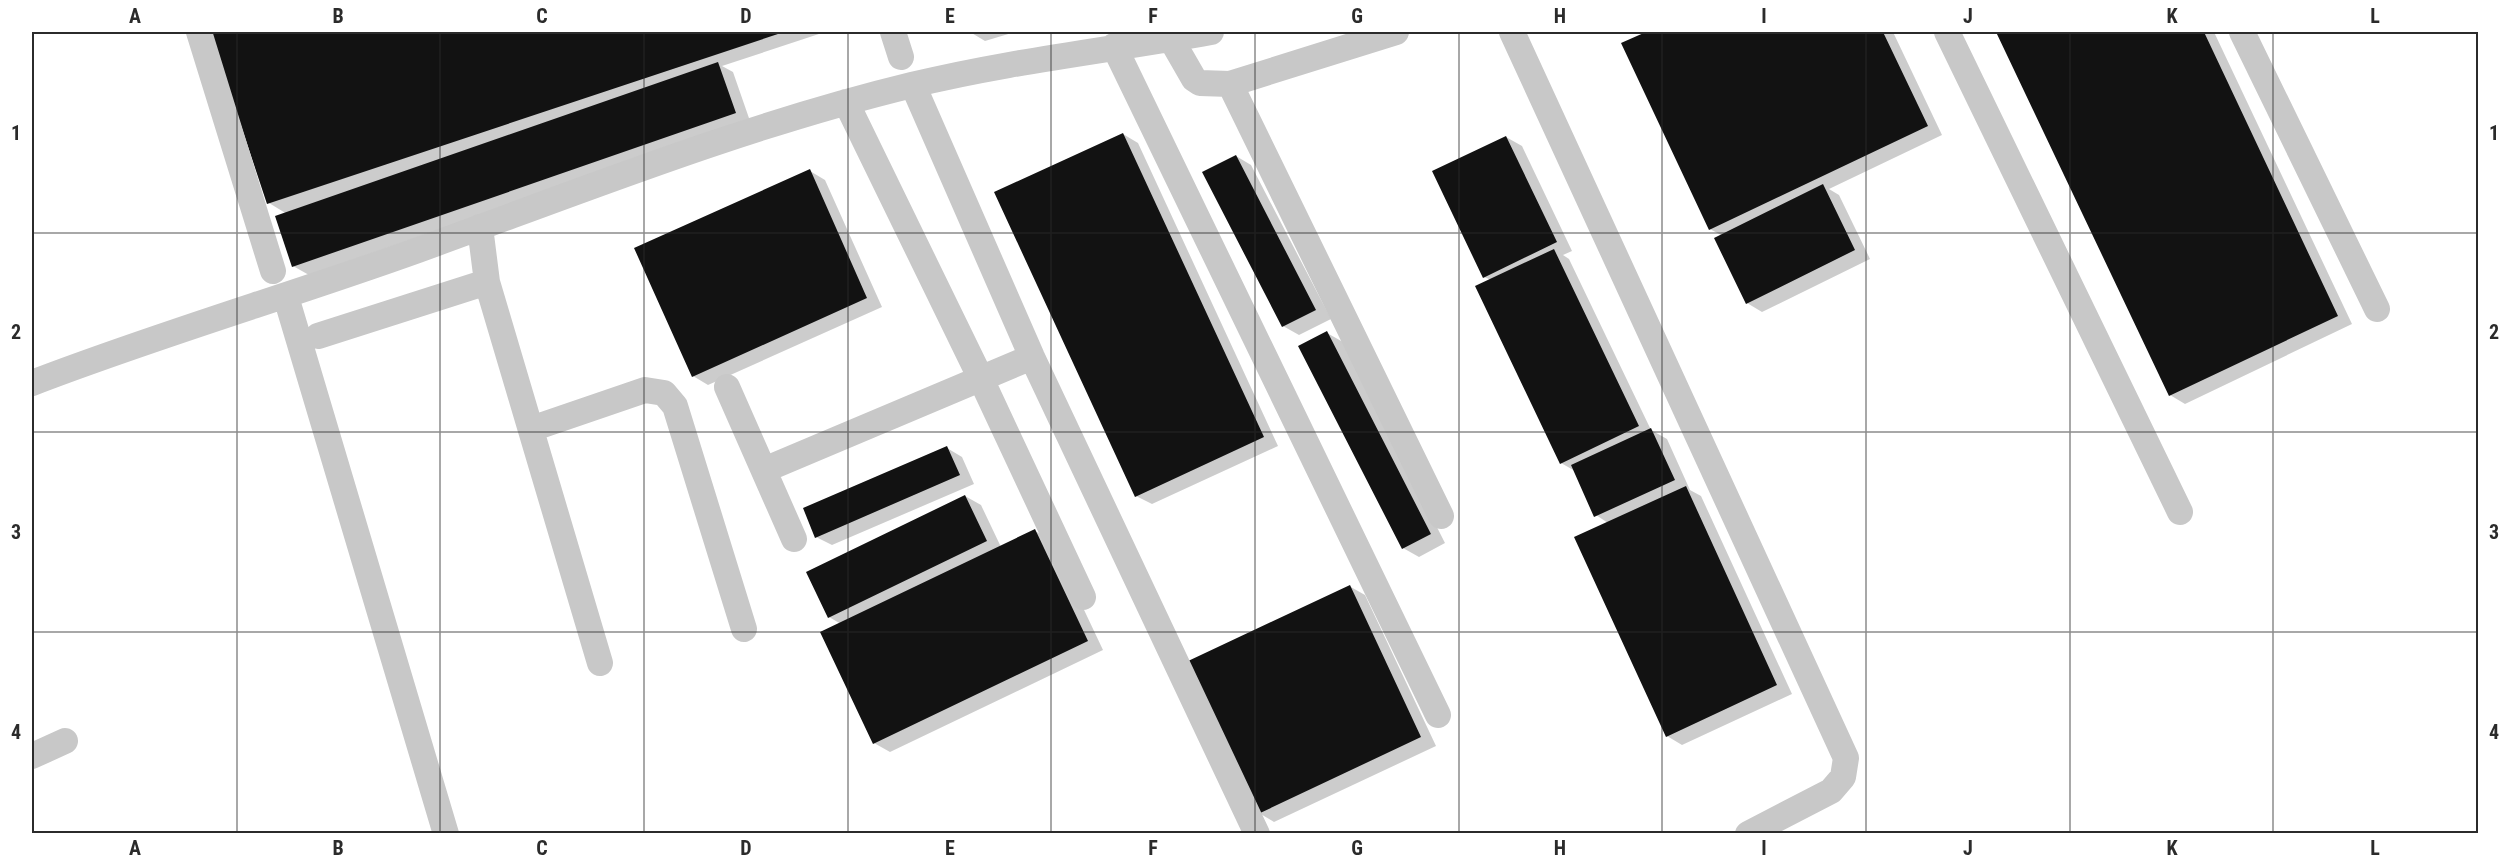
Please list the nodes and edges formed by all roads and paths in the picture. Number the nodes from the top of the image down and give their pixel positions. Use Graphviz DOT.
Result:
graph roads {
  1 [pos="199,32"];
  2 [pos="893,32"];
  3 [pos="1211,32"];
  4 [pos="1396,32"];
  5 [pos="1512,32"];
  6 [pos="1947,32"];
  7 [pos="2241,32"];
  8 [pos="1171,39"];
  9 [pos="1114,46"];
  10 [pos="901,57"];
  11 [pos="1230,84"];
  12 [pos="913,85"];
  13 [pos="846,102"];
  14 [pos="480,227"];
  15 [pos="273,271"];
  16 [pos="487,282"];
  17 [pos="286,297"];
  18 [pos="2378,309"];
  19 [pos="318,336"];
  20 [pos="1032,357"];
  21 [pos="981,379"];
  22 [pos="32,383"];
  23 [pos="727,387"];
  24 [pos="531,429"];
  25 [pos="764,470"];
  26 [pos="2180,512"];
  27 [pos="1442,516"];
  28 [pos="794,539"];
  29 [pos="1083,597"];
  30 [pos="744,629"];
  31 [pos="600,663"];
  32 [pos="1438,715"];
  33 [pos="65,741"];
  34 [pos="32,756"];
  35 [pos="446,834"];
  36 [pos="1257,834"];
  37 [pos="1748,834"];
  1 -- 15 [label="street"];
  2 -- 10 [label="street"];
  3 -- 8 [label="street"];
  4 -- 11 [label="street"];
  5 -- 37 [label="street"];
  6 -- 26 [label="street"];
  7 -- 18 [label="street"];
  8 -- 9 [label="street"];
  8 -- 11 [label="street"];
  9 -- 12 [label="street"];
  9 -- 32 [label="street"];
  11 -- 27 [label="street"];
  12 -- 13 [label="street"];
  12 -- 20 [label="street"];
  13 -- 14 [label="street"];
  13 -- 21 [label="street"];
  14 -- 16 [label="street"];
  14 -- 17 [label="street"];
  16 -- 19 [label="street"];
  16 -- 24 [label="street"];
  17 -- 22 [label="street"];
  17 -- 35 [label="street"];
  20 -- 21 [label="street"];
  20 -- 36 [label="street"];
  21 -- 25 [label="street"];
  21 -- 29 [label="street"];
  23 -- 25 [label="street"];
  24 -- 30 [label="street"];
  24 -- 31 [label="street"];
  25 -- 28 [label="street"];
  33 -- 34 [label="street"];
}
